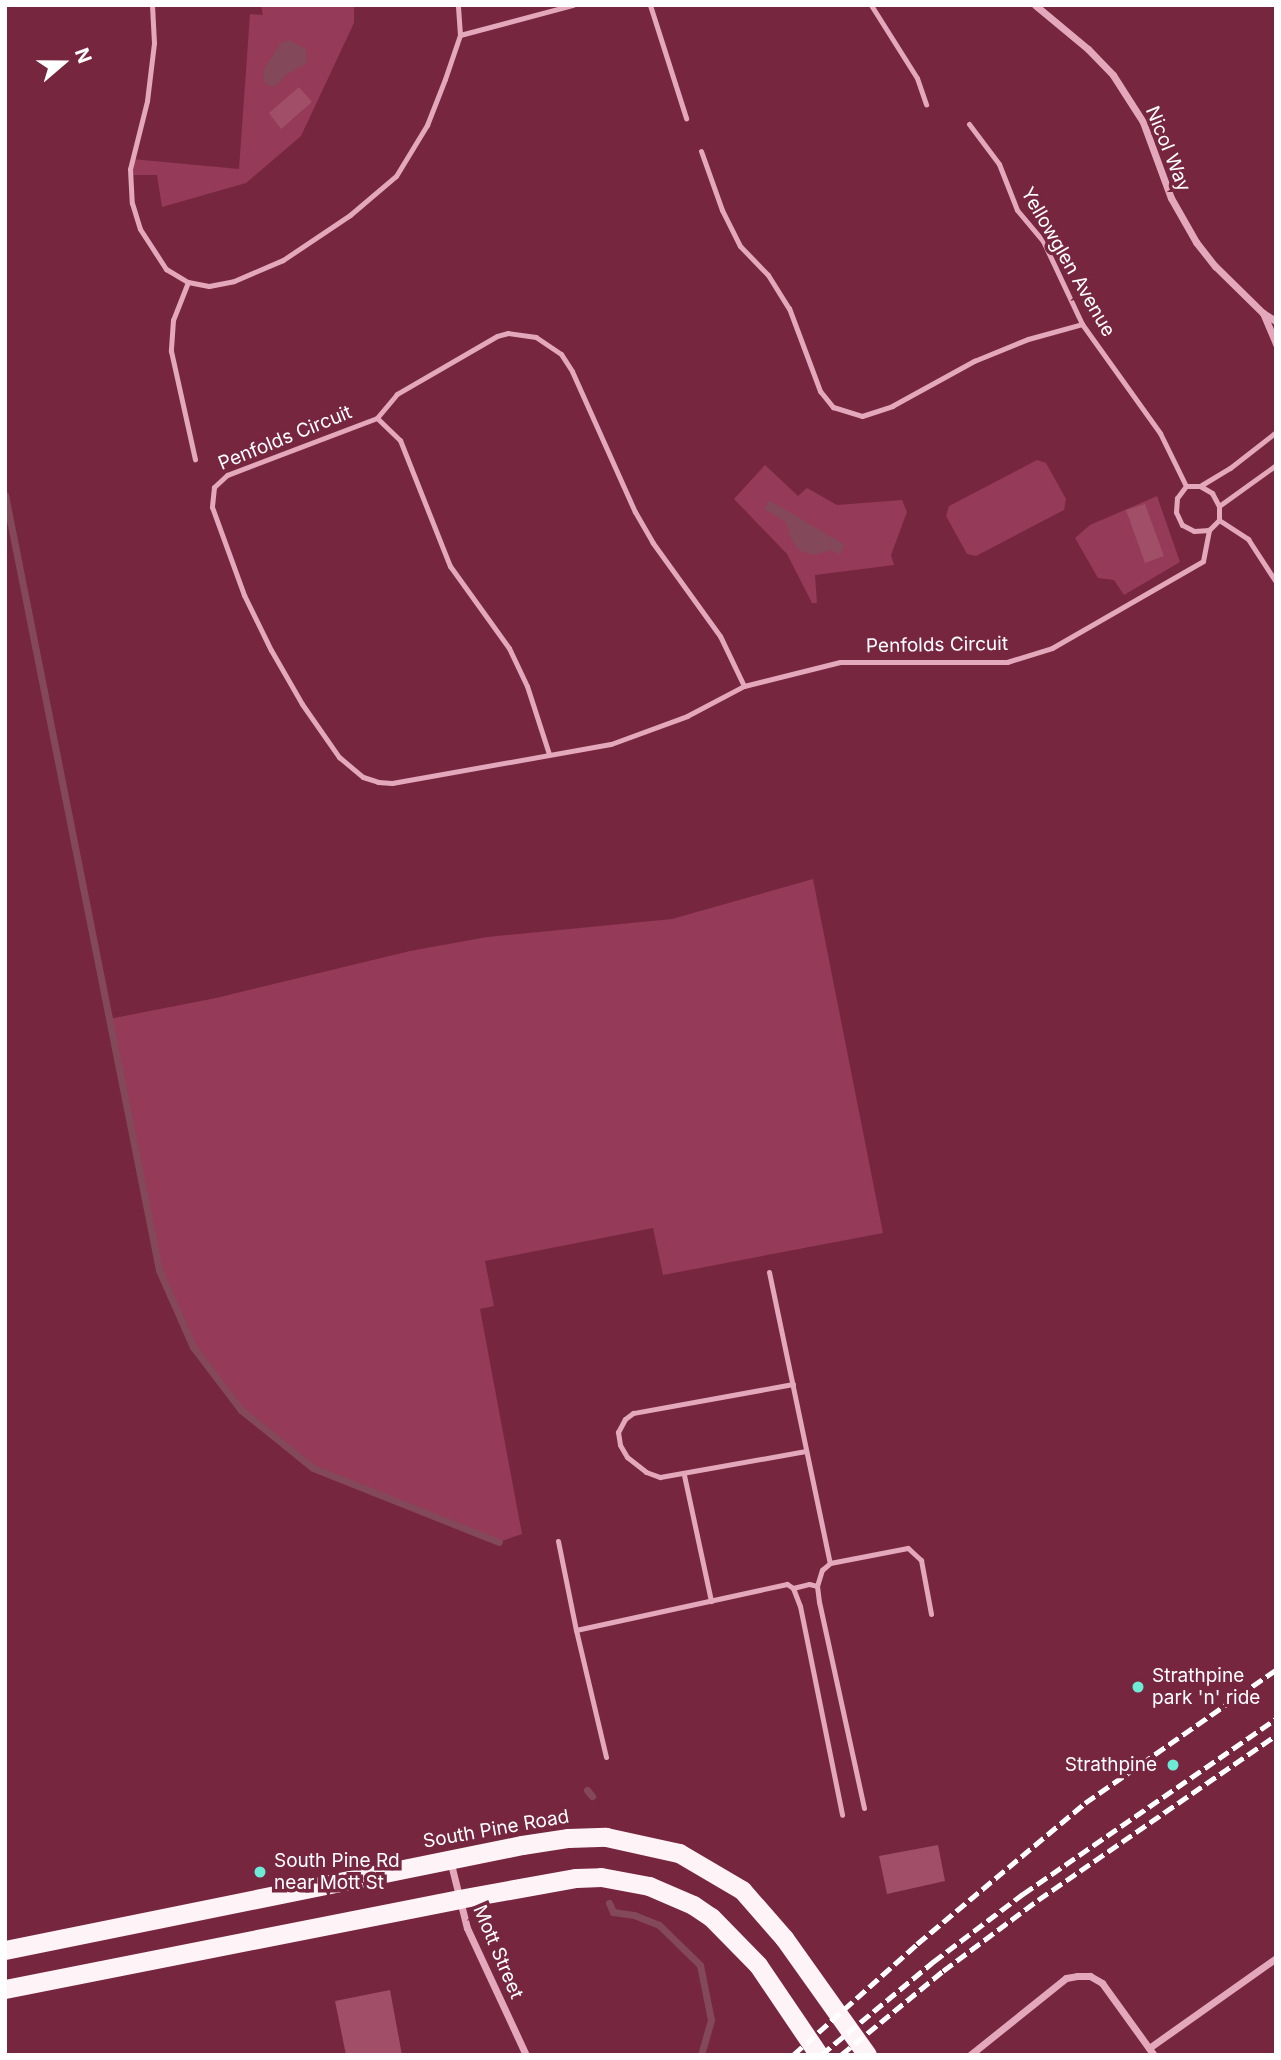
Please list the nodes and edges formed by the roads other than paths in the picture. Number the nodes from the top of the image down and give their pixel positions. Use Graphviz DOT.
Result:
graph roads {
  1 [pos="152,5"];
  2 [pos="458,5"];
  3 [pos="573,5"];
  4 [pos="650,5"];
  5 [pos="871,5"];
  6 [pos="1035,5"];
  7 [pos="460,34"];
  8 [pos="926,104"];
  9 [pos="686,118"];
  10 [pos="969,124"];
  11 [pos="701,151"];
  12 [pos="188,282"];
  13 [pos="1263,313"];
  14 [pos="1276,321"];
  15 [pos="1082,324"];
  16 [pos="1276,344"];
  17 [pos="377,418"];
  18 [pos="1276,432"];
  19 [pos="195,459"];
  20 [pos="1276,465"];
  21 [pos="1186,486"];
  22 [pos="1200,486"];
  23 [pos="1219,506"];
  24 [pos="1219,520"];
  25 [pos="1209,530"];
  26 [pos="1276,582"];
  27 [pos="744,686"];
  28 [pos="550,754"];
  29 [pos="769,1272"];
  30 [pos="793,1384"];
  31 [pos="806,1451"];
  32 [pos="684,1475"];
  33 [pos="558,1541"];
  34 [pos="830,1563"];
  35 [pos="817,1586"];
  36 [pos="793,1588"];
  37 [pos="711,1601"];
  38 [pos="931,1614"];
  39 [pos="576,1630"];
  40 [pos="606,1757"];
  41 [pos="864,1808"];
  42 [pos="842,1815"];
  43 [pos="450,1860"];
  44 [pos="459,1899"];
  45 [pos="5,1950"];
  46 [pos="1276,1958"];
  47 [pos="5,1989"];
  48 [pos="1152,2051"];
  49 [pos="526,2055"];
  50 [pos="819,2055"];
  51 [pos="867,2055"];
  52 [pos="970,2055"];
  1 -- 12 [label="lane"];
  2 -- 7 [label="lane"];
  3 -- 7 [label="lane"];
  4 -- 9 [label="lane"];
  5 -- 8 [label="lane"];
  6 -- 13 [label="street, Nicol Way"];
  7 -- 12 [label="lane"];
  10 -- 15 [label="lane, Yellowglen Avenue"];
  11 -- 15 [label="lane"];
  12 -- 19 [label="lane"];
  13 -- 14 [label="street, Nicol Way"];
  13 -- 16 [label="street, Nicol Way"];
  15 -- 21 [label="lane, Yellowglen Avenue"];
  17 -- 27 [label="lane, Penfolds Circuit"];
  17 -- 28 [label="lane"];
  17 -- 28 [label="lane, Penfolds Circuit"];
  18 -- 22 [label="lane"];
  20 -- 23 [label="lane"];
  21 -- 22 [label="lane"];
  21 -- 25 [label="lane"];
  22 -- 23 [label="lane"];
  23 -- 24 [label="lane"];
  24 -- 25 [label="lane"];
  24 -- 26 [label="lane"];
  25 -- 27 [label="lane, Penfolds Circuit"];
  27 -- 28 [label="lane, Penfolds Circuit"];
  29 -- 30 [label="lane"];
  30 -- 31 [label="lane"];
  30 -- 32 [label="lane"];
  31 -- 32 [label="lane"];
  31 -- 34 [label="lane"];
  32 -- 37 [label="lane"];
  33 -- 39 [label="lane"];
  34 -- 35 [label="lane"];
  34 -- 38 [label="lane"];
  35 -- 36 [label="lane"];
  35 -- 41 [label="lane"];
  36 -- 37 [label="lane"];
  36 -- 42 [label="lane"];
  37 -- 39 [label="lane"];
  39 -- 40 [label="lane"];
  43 -- 44 [label="street, Mott Street"];
  43 -- 45 [label="highway, South Pine Road"];
  43 -- 51 [label="highway, South Pine Road"];
  44 -- 47 [label="highway"];
  44 -- 49 [label="street, Mott Street"];
  44 -- 50 [label="highway"];
  46 -- 48 [label="street"];
  48 -- 52 [label="street"];
}
